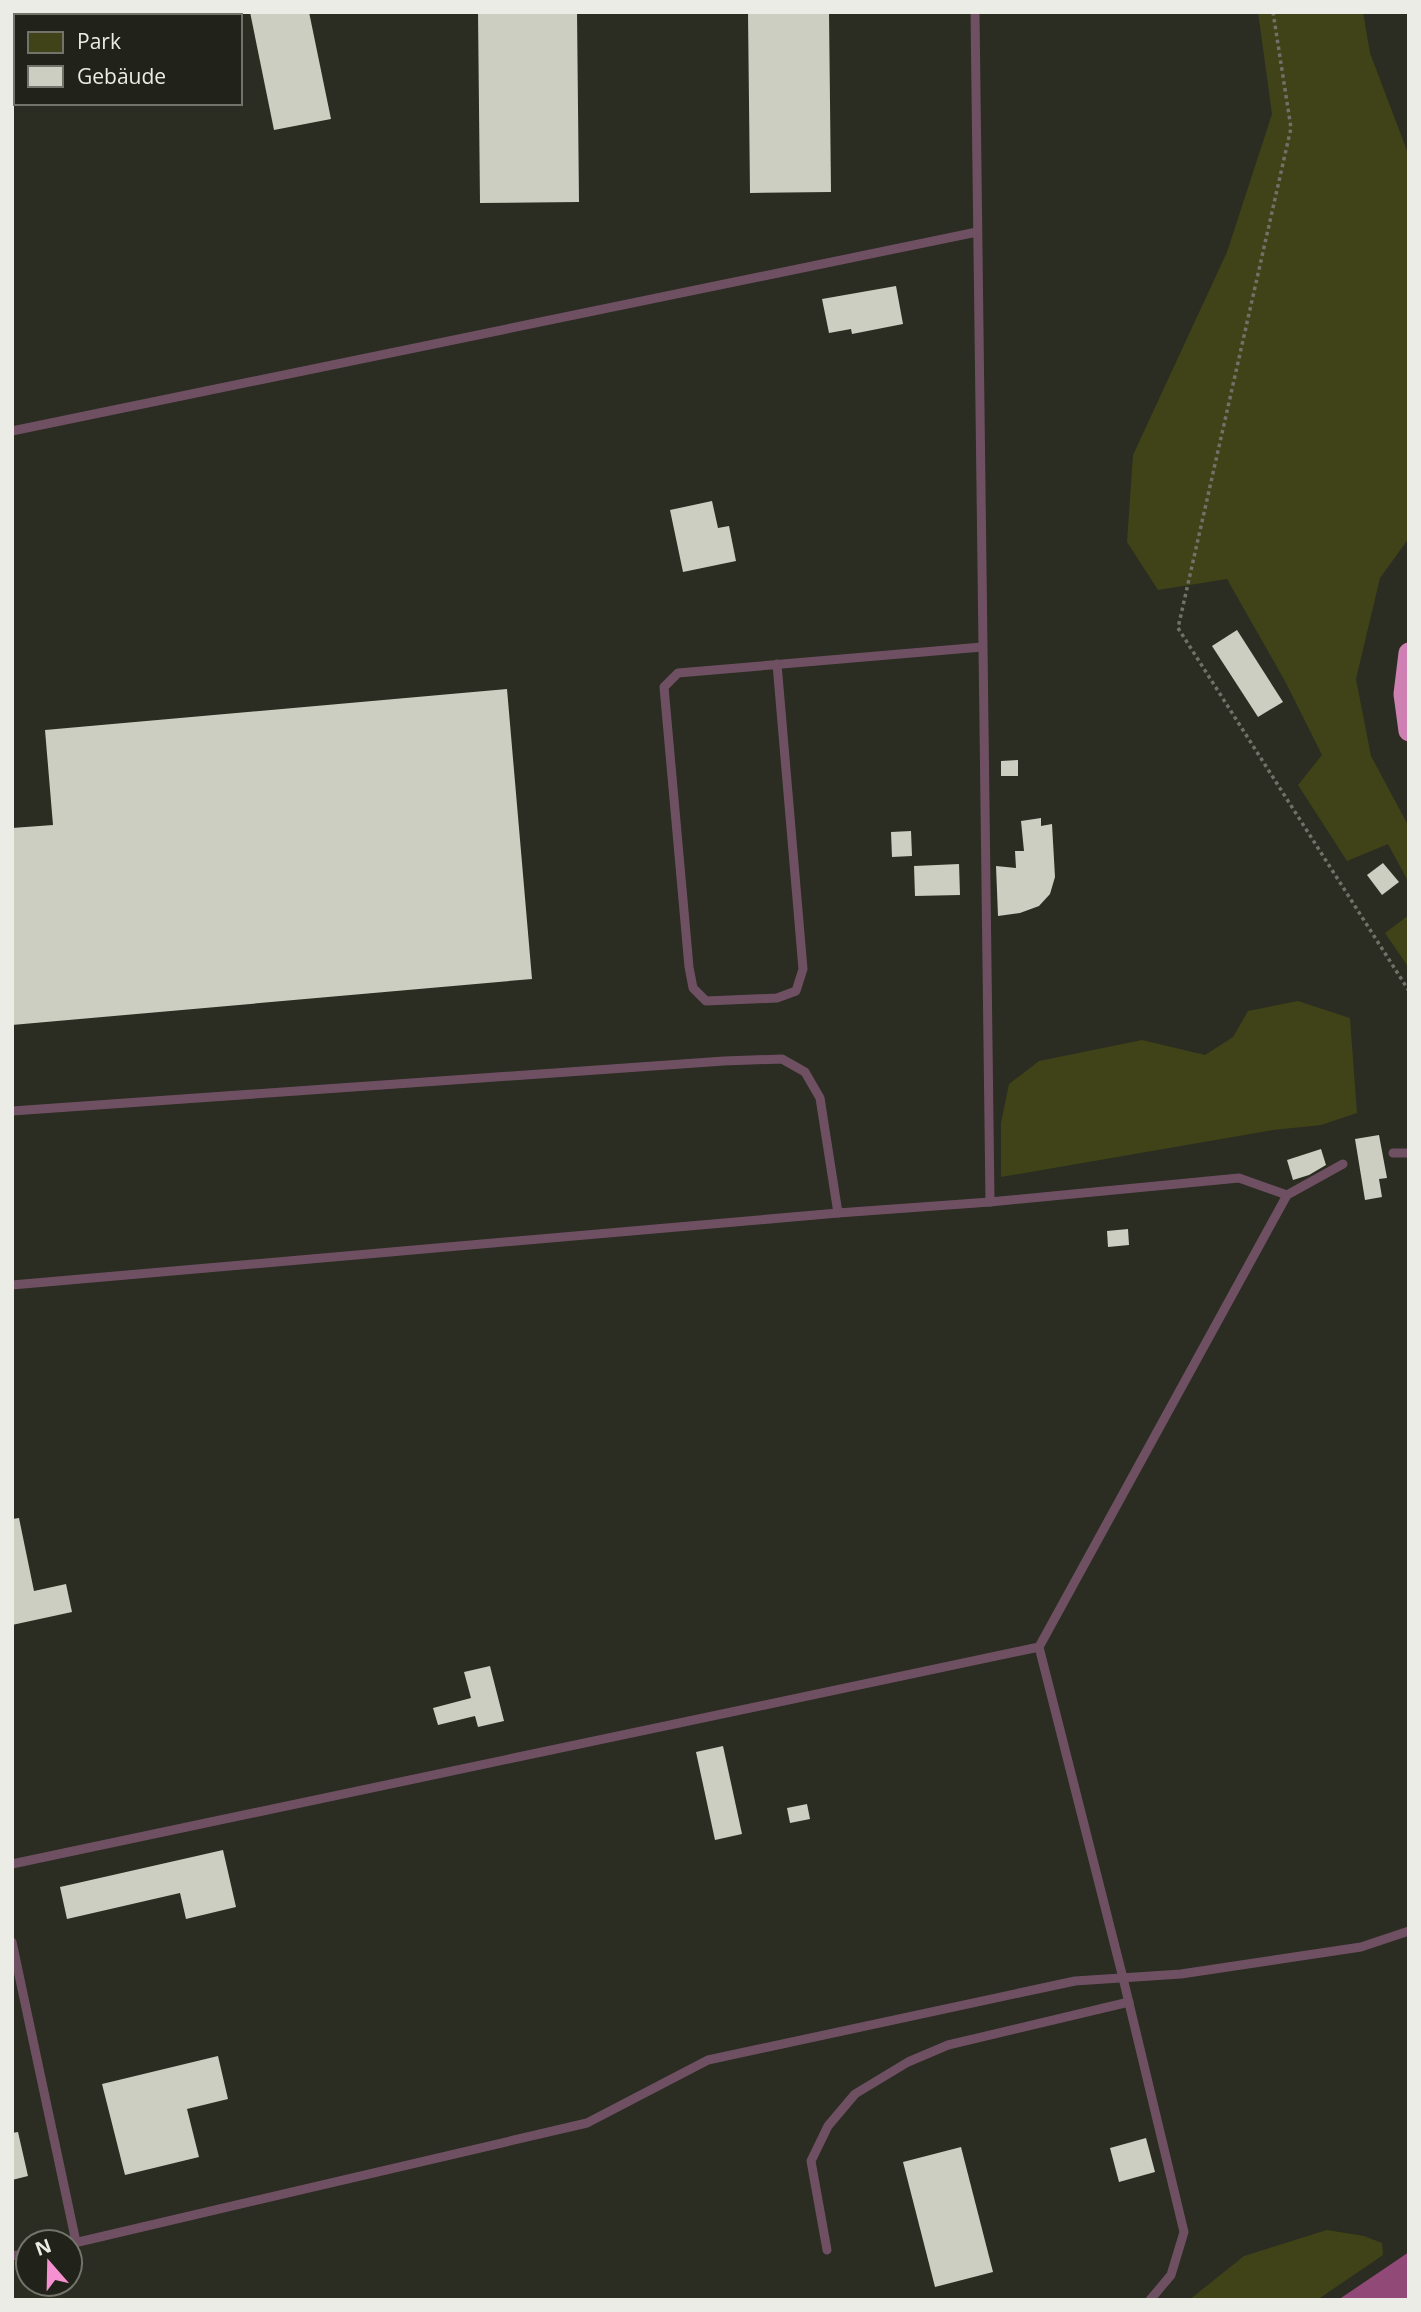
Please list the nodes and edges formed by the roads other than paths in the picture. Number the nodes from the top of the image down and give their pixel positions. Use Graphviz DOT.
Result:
graph roads {
  1 [pos="975,12"];
  2 [pos="977,232"];
  3 [pos="12,431"];
  4 [pos="982,647"];
  5 [pos="1409,653"];
  6 [pos="777,664"];
  7 [pos="1409,731"];
  8 [pos="12,1111"];
  9 [pos="1393,1153"];
  10 [pos="1409,1153"];
  11 [pos="1343,1164"];
  12 [pos="1287,1195"];
  13 [pos="990,1202"];
  14 [pos="838,1213"];
  15 [pos="12,1285"];
  16 [pos="1039,1647"];
  17 [pos="12,1864"];
  18 [pos="1409,1931"];
  19 [pos="12,1942"];
  20 [pos="1123,1978"];
  21 [pos="1129,2002"];
  22 [pos="70,2228"];
  23 [pos="84,2240"];
  24 [pos="827,2250"];
  25 [pos="1150,2300"];
  1 -- 2 [label="lane"];
  2 -- 3 [label="lane"];
  2 -- 4 [label="lane"];
  4 -- 6 [label="lane"];
  4 -- 13 [label="lane"];
  5 -- 7 [label="highway"];
  6 -- 6 [label="lane"];
  8 -- 14 [label="lane"];
  9 -- 10 [label="lane"];
  11 -- 12 [label="lane"];
  12 -- 13 [label="lane"];
  12 -- 16 [label="lane"];
  13 -- 14 [label="lane"];
  14 -- 15 [label="lane"];
  16 -- 17 [label="lane"];
  16 -- 20 [label="lane"];
  18 -- 20 [label="lane"];
  19 -- 22 [label="lane"];
  20 -- 21 [label="lane"];
  20 -- 23 [label="lane"];
  21 -- 24 [label="lane"];
  21 -- 25 [label="lane"];
}
